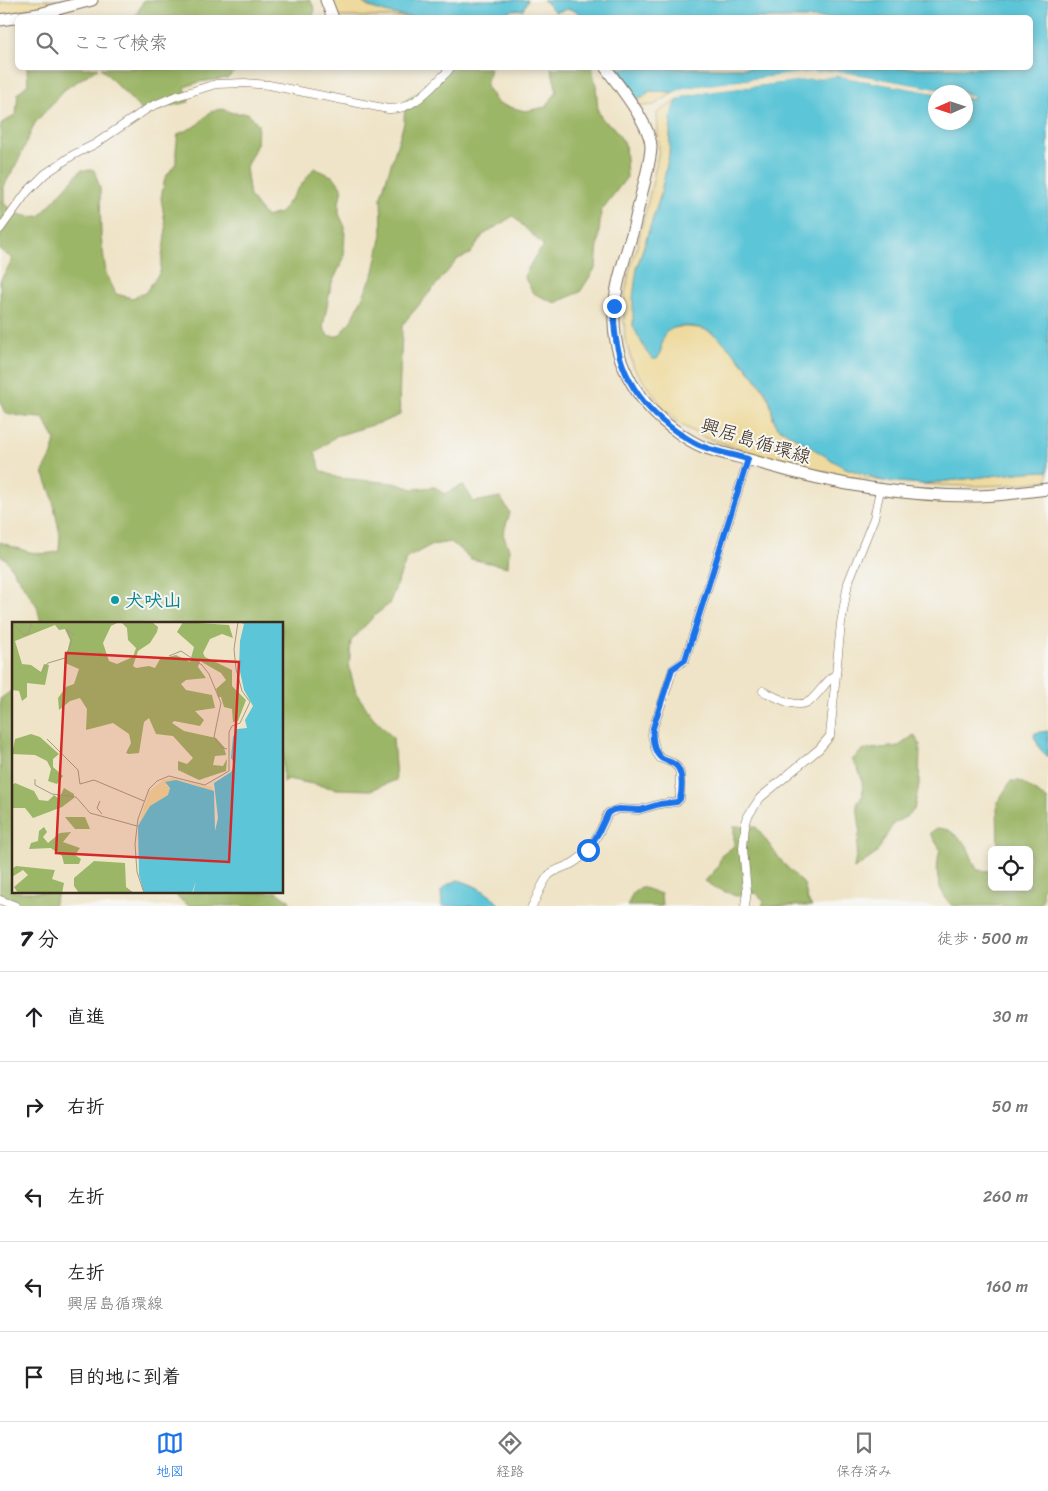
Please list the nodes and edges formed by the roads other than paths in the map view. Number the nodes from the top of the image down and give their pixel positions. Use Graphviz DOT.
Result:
graph roads {
  1 [pos="92,0"];
  2 [pos="326,0"];
  3 [pos="32,15"];
  4 [pos="332,15"];
  5 [pos="15,18"];
  6 [pos="0,20"];
  7 [pos="448,70"];
  8 [pos="607,70"];
  9 [pos="0,229"];
  10 [pos="748,459"];
  11 [pos="1048,489"];
  12 [pos="880,490"];
  13 [pos="836,674"];
  14 [pos="763,691"];
  15 [pos="0,900"];
  16 [pos="16,906"];
  17 [pos="532,906"];
  18 [pos="745,906"];
  1 -- 3 [label="main road"];
  2 -- 4 [label="main road"];
  5 -- 6 [label="main road"];
  7 -- 9 [label="street"];
  8 -- 10 [label="main road, 興居島循環線"];
  10 -- 12 [label="main road, 興居島循環線"];
  10 -- 17 [label="street"];
  11 -- 12 [label="main road, 興居島循環線"];
  12 -- 13 [label="street"];
  13 -- 14 [label="street"];
  13 -- 18 [label="street"];
  15 -- 16 [label="street"];
}
